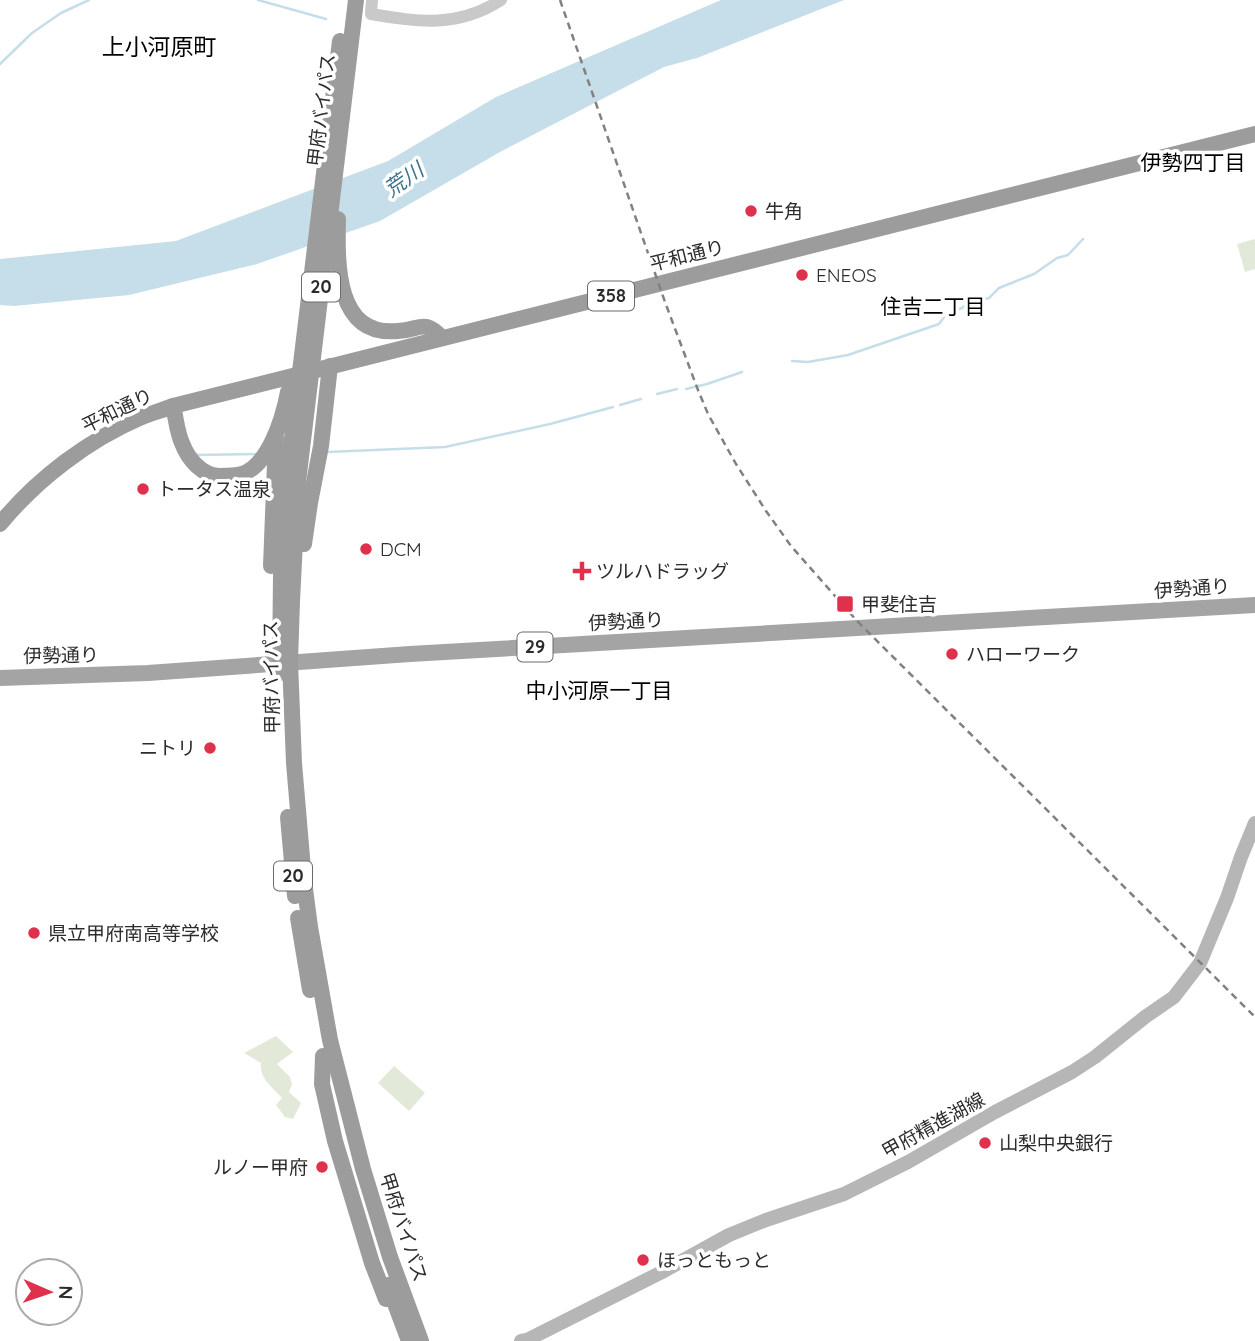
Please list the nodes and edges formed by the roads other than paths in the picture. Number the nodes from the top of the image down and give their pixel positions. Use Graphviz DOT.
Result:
graph roads {
  1 [pos="345,0"];
  2 [pos="356,0"];
  3 [pos="372,0"];
  4 [pos="501,0"];
  5 [pos="340,129"];
  6 [pos="1255,134"];
  7 [pos="310,278"];
  8 [pos="442,338"];
  9 [pos="330,366"];
  10 [pos="279,379"];
  11 [pos="173,406"];
  12 [pos="0,524"];
  13 [pos="287,574"];
  14 [pos="292,601"];
  15 [pos="1255,605"];
  16 [pos="283,660"];
  17 [pos="0,678"];
  18 [pos="1255,823"];
  19 [pos="1251,844"];
  20 [pos="330,1040"];
  21 [pos="323,1056"];
  22 [pos="357,1171"];
  23 [pos="401,1341"];
  24 [pos="409,1341"];
  25 [pos="421,1341"];
  26 [pos="432,1341"];
  27 [pos="521,1341"];
  1 -- 7 [label="highway, 甲府バイパス / 20"];
  2 -- 5 [label="highway, 甲府バイパス / 20"];
  3 -- 4 [label="street"];
  5 -- 8 [label="highway"];
  5 -- 13 [label="highway, 甲府バイパス / 20"];
  6 -- 8 [label="highway, 平和通り / 358"];
  7 -- 11 [label="highway"];
  7 -- 13 [label="highway, 甲府バイパス / 20"];
  8 -- 9 [label="highway, 平和通り / 358"];
  9 -- 10 [label="highway, 平和通り / 358"];
  9 -- 14 [label="highway"];
  10 -- 11 [label="highway, 平和通り / 358"];
  10 -- 16 [label="highway"];
  11 -- 12 [label="highway, 平和通り / 358"];
  13 -- 14 [label="highway, 甲府バイパス / 20"];
  13 -- 16 [label="highway, 甲府バイパス / 20"];
  14 -- 16 [label="highway, 甲府バイパス / 20"];
  15 -- 16 [label="main road, 伊勢通り / 29"];
  16 -- 17 [label="main road, 伊勢通り / 29"];
  16 -- 20 [label="highway, 甲府バイパス / 20"];
  16 -- 21 [label="highway, 甲府バイパス / 20"];
  18 -- 19 [label="main road, 甲府精進湖線"];
  19 -- 27 [label="main road, 甲府精進湖線"];
  20 -- 22 [label="highway, 甲府バイパス / 20"];
  20 -- 26 [label="highway"];
  21 -- 22 [label="highway, 甲府バイパス / 20"];
  21 -- 23 [label="highway"];
  22 -- 24 [label="highway, 甲府バイパス / 20"];
  22 -- 25 [label="highway, 甲府バイパス / 20"];
}
